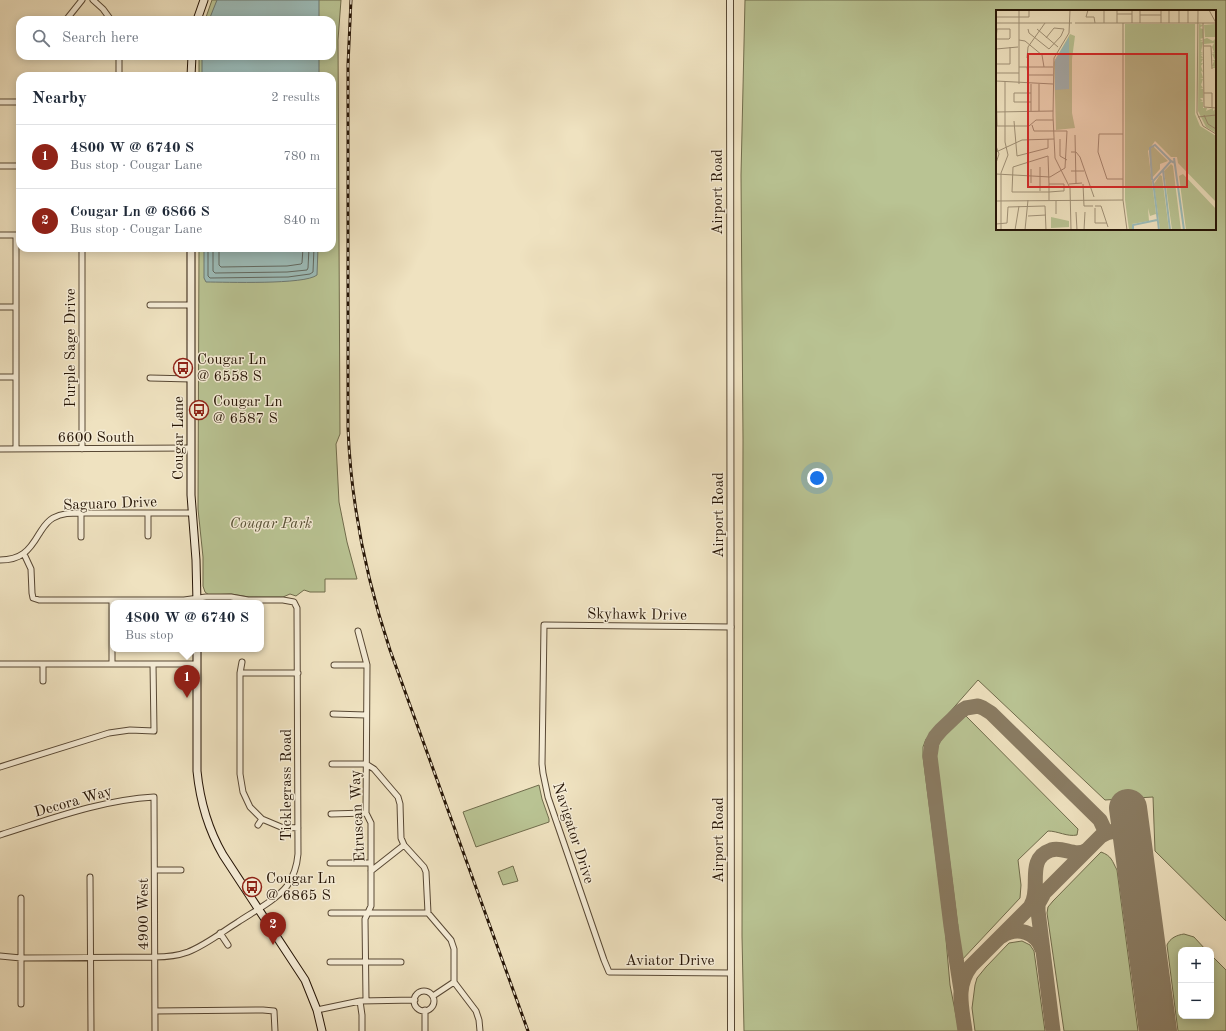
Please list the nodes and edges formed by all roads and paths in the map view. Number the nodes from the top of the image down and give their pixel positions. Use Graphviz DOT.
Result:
graph roads {
  1 [pos="82,0"];
  2 [pos="93,0"];
  3 [pos="204,0"];
  4 [pos="730,0"];
  5 [pos="69,16"];
  6 [pos="108,16"];
  7 [pos="198,16"];
  8 [pos="119,60"];
  9 [pos="192,60"];
  10 [pos="119,72"];
  11 [pos="191,72"];
  12 [pos="0,102"];
  13 [pos="16,102"];
  14 [pos="0,166"];
  15 [pos="16,166"];
  16 [pos="0,235"];
  17 [pos="16,235"];
  18 [pos="18,252"];
  19 [pos="82,252"];
  20 [pos="191,252"];
  21 [pos="150,305"];
  22 [pos="191,305"];
  23 [pos="0,307"];
  24 [pos="16,307"];
  25 [pos="0,377"];
  26 [pos="16,377"];
  27 [pos="150,378"];
  28 [pos="191,378"];
  29 [pos="191,448"];
  30 [pos="0,449"];
  31 [pos="16,449"];
  32 [pos="82,449"];
  33 [pos="81,513"];
  34 [pos="148,513"];
  35 [pos="192,513"];
  36 [pos="148,536"];
  37 [pos="81,537"];
  38 [pos="24,554"];
  39 [pos="0,560"];
  40 [pos="110,600"];
  41 [pos="112,600"];
  42 [pos="184,600"];
  43 [pos="197,600"];
  44 [pos="206,600"];
  45 [pos="248,600"];
  46 [pos="248,600"];
  47 [pos="264,600"];
  48 [pos="264,600"];
  49 [pos="544,625"];
  50 [pos="731,627"];
  51 [pos="358,632"];
  52 [pos="112,652"];
  53 [pos="197,652"];
  54 [pos="242,662"];
  55 [pos="0,664"];
  56 [pos="43,664"];
  57 [pos="112,664"];
  58 [pos="153,664"];
  59 [pos="197,664"];
  60 [pos="334,665"];
  61 [pos="367,665"];
  62 [pos="240,673"];
  63 [pos="298,673"];
  64 [pos="43,681"];
  65 [pos="333,714"];
  66 [pos="366,715"];
  67 [pos="332,764"];
  68 [pos="366,764"];
  69 [pos="0,767"];
  70 [pos="154,797"];
  71 [pos="366,813"];
  72 [pos="331,814"];
  73 [pos="262,819"];
  74 [pos="258,825"];
  75 [pos="298,828"];
  76 [pos="0,835"];
  77 [pos="404,845"];
  78 [pos="330,863"];
  79 [pos="371,863"];
  80 [pos="155,870"];
  81 [pos="181,870"];
  82 [pos="371,871"];
  83 [pos="90,877"];
  84 [pos="21,898"];
  85 [pos="259,908"];
  86 [pos="428,912"];
  87 [pos="331,913"];
  88 [pos="368,913"];
  89 [pos="220,933"];
  90 [pos="228,945"];
  91 [pos="0,956"];
  92 [pos="155,957"];
  93 [pos="21,958"];
  94 [pos="90,958"];
  95 [pos="330,962"];
  96 [pos="365,962"];
  97 [pos="401,962"];
  98 [pos="609,972"];
  99 [pos="731,973"];
  100 [pos="454,982"];
  101 [pos="433,996"];
  102 [pos="366,1000"];
  103 [pos="415,1000"];
  104 [pos="360,1001"];
  105 [pos="21,1004"];
  106 [pos="318,1010"];
  107 [pos="425,1010"];
  108 [pos="155,1011"];
  109 [pos="91,1031"];
  110 [pos="155,1031"];
  111 [pos="275,1031"];
  112 [pos="322,1031"];
  113 [pos="362,1031"];
  114 [pos="425,1031"];
  115 [pos="480,1031"];
  116 [pos="731,1031"];
  1 -- 5 [label="street"];
  2 -- 6 [label="street"];
  3 -- 7 [label="main road"];
  4 -- 50 [label="street, Airport Road"];
  8 -- 10 [label="street"];
  9 -- 11 [label="main road"];
  12 -- 13 [label="street"];
  14 -- 15 [label="street"];
  16 -- 17 [label="street"];
  18 -- 24 [label="street"];
  19 -- 32 [label="street, Purple Sage Drive"];
  20 -- 22 [label="main road, Cougar Lane"];
  21 -- 22 [label="street"];
  22 -- 28 [label="main road, Cougar Lane"];
  23 -- 24 [label="street"];
  24 -- 26 [label="street"];
  25 -- 26 [label="street"];
  26 -- 31 [label="street"];
  27 -- 28 [label="street"];
  28 -- 29 [label="main road, Cougar Lane"];
  29 -- 32 [label="street, 6600 South"];
  29 -- 35 [label="main road, Cougar Lane"];
  30 -- 31 [label="street, 6600 South"];
  31 -- 32 [label="street, 6600 South"];
  33 -- 34 [label="street, Saguaro Drive"];
  33 -- 37 [label="street"];
  33 -- 38 [label="street, Saguaro Drive"];
  34 -- 35 [label="street, Saguaro Drive"];
  34 -- 36 [label="street"];
  35 -- 43 [label="main road, Cougar Lane"];
  38 -- 39 [label="street"];
  38 -- 40 [label="street"];
  41 -- 42 [label="street"];
  44 -- 45 [label="street, Ticklegrass Road"];
  46 -- 47 [label="street, Ticklegrass Road"];
  48 -- 63 [label="street, Ticklegrass Road"];
  49 -- 50 [label="street, Skyhawk Drive"];
  49 -- 98 [label="street, Navigator Drive"];
  50 -- 99 [label="street, Airport Road"];
  51 -- 61 [label="street, Etruscan Way"];
  52 -- 57 [label="street"];
  53 -- 59 [label="main road"];
  54 -- 62 [label="street"];
  55 -- 56 [label="street"];
  56 -- 57 [label="street"];
  56 -- 64 [label="street"];
  57 -- 58 [label="street"];
  58 -- 59 [label="street"];
  58 -- 69 [label="street"];
  59 -- 85 [label="main road"];
  60 -- 61 [label="street"];
  61 -- 66 [label="street, Etruscan Way"];
  62 -- 63 [label="street"];
  62 -- 73 [label="street"];
  63 -- 75 [label="street, Ticklegrass Road"];
  65 -- 66 [label="street"];
  66 -- 68 [label="street, Etruscan Way"];
  67 -- 68 [label="street"];
  68 -- 71 [label="street, Etruscan Way"];
  68 -- 77 [label="street"];
  70 -- 76 [label="street, Decora Way"];
  70 -- 80 [label="street, 4900 West"];
  71 -- 72 [label="street"];
  71 -- 79 [label="street, Etruscan Way"];
  73 -- 74 [label="street"];
  73 -- 75 [label="street"];
  75 -- 85 [label="street, Ticklegrass Road"];
  77 -- 82 [label="street"];
  77 -- 86 [label="street"];
  78 -- 79 [label="street"];
  79 -- 82 [label="street, Etruscan Way"];
  80 -- 81 [label="street"];
  80 -- 92 [label="street, 4900 West"];
  82 -- 88 [label="street, Etruscan Way"];
  83 -- 94 [label="street"];
  84 -- 93 [label="street"];
  85 -- 89 [label="street, Ticklegrass Road"];
  85 -- 106 [label="main road"];
  86 -- 88 [label="street"];
  86 -- 100 [label="street"];
  87 -- 88 [label="street"];
  88 -- 96 [label="street, Etruscan Way"];
  89 -- 90 [label="street"];
  89 -- 92 [label="street, Ticklegrass Road"];
  91 -- 93 [label="street, Ticklegrass Road"];
  92 -- 94 [label="street, Ticklegrass Road"];
  92 -- 108 [label="street, 4900 West"];
  93 -- 94 [label="street, Ticklegrass Road"];
  93 -- 105 [label="street"];
  94 -- 109 [label="street"];
  95 -- 96 [label="street"];
  96 -- 97 [label="street"];
  96 -- 102 [label="street, Etruscan Way"];
  98 -- 99 [label="street, Aviator Drive"];
  99 -- 116 [label="street, Airport Road"];
  100 -- 101 [label="street"];
  100 -- 115 [label="street"];
  101 -- 103 [label="street"];
  101 -- 107 [label="street"];
  102 -- 103 [label="street"];
  102 -- 104 [label="street"];
  103 -- 107 [label="street"];
  104 -- 106 [label="street"];
  104 -- 113 [label="street"];
  106 -- 112 [label="main road"];
  107 -- 114 [label="street"];
  108 -- 110 [label="street, 4900 West"];
  108 -- 111 [label="street"];
}
